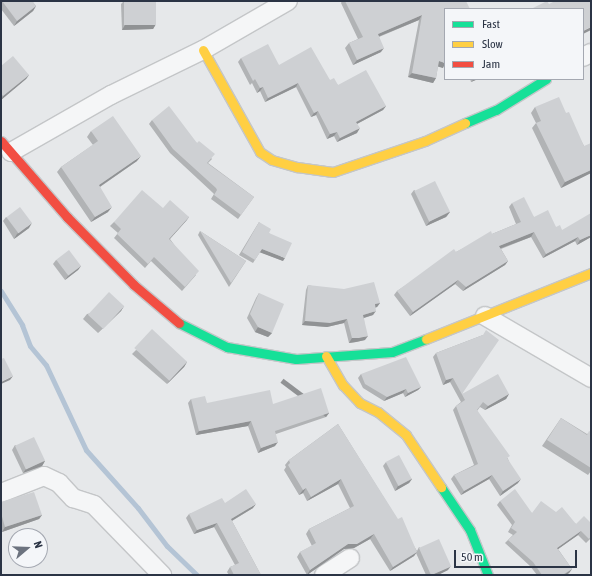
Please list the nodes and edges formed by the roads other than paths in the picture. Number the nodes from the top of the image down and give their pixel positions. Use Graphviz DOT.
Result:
graph roads {
  1 [pos="285,2"];
  2 [pos="203,50"];
  3 [pos="544,80"];
  4 [pos="6,147"];
  5 [pos="591,273"];
  6 [pos="485,316"];
  7 [pos="326,356"];
  8 [pos="591,378"];
  9 [pos="1,493"];
  10 [pos="350,558"];
  11 [pos="162,575"];
  12 [pos="324,575"];
  13 [pos="488,575"];
  1 -- 2 [label="street"];
  2 -- 3 [label="street"];
  2 -- 4 [label="street"];
  4 -- 7 [label="street"];
  5 -- 6 [label="street"];
  6 -- 7 [label="street"];
  6 -- 8 [label="street"];
  7 -- 13 [label="street"];
  9 -- 11 [label="street"];
  10 -- 12 [label="street"];
}
